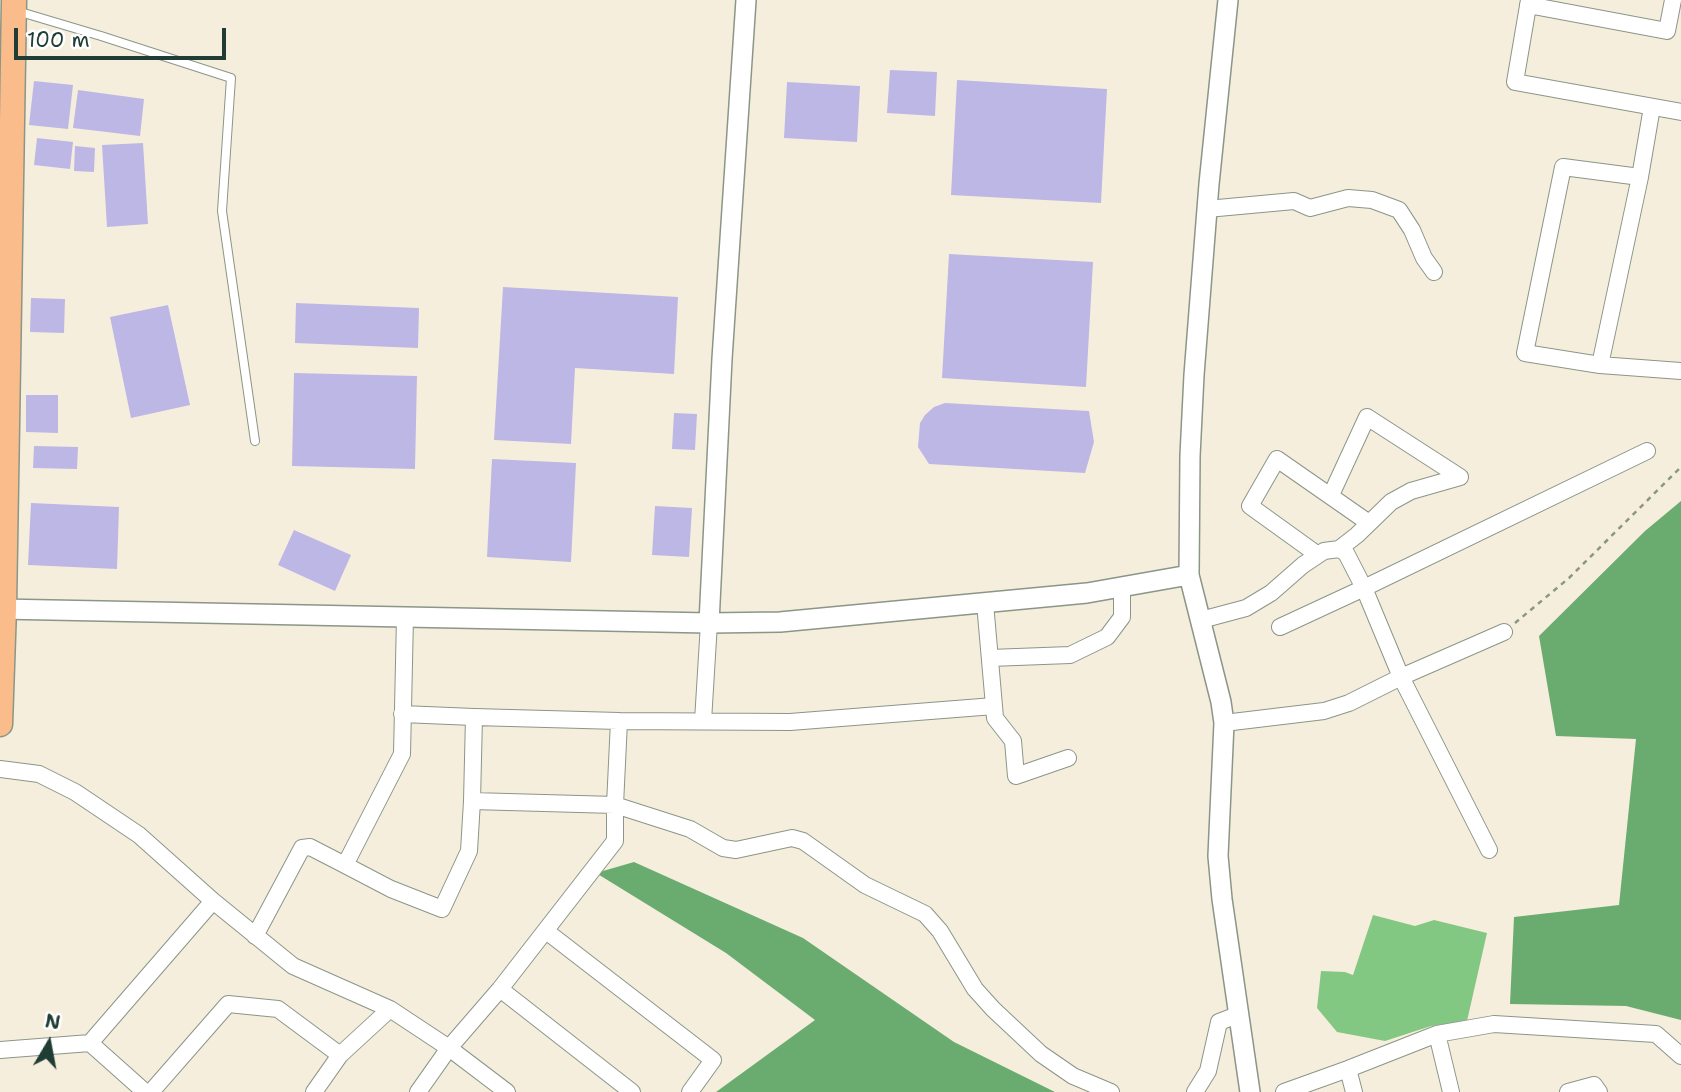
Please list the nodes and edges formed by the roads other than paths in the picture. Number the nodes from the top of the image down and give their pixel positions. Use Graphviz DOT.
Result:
graph roads {
  1 [pos="746,0"];
  2 [pos="1228,0"];
  3 [pos="1673,0"];
  4 [pos="1528,2"];
  5 [pos="14,5"];
  6 [pos="1652,107"];
  7 [pos="1681,112"];
  8 [pos="1640,177"];
  9 [pos="1207,209"];
  10 [pos="1434,272"];
  11 [pos="1600,365"];
  12 [pos="1681,371"];
  13 [pos="255,441"];
  14 [pos="1647,451"];
  15 [pos="1331,495"];
  16 [pos="1369,523"];
  17 [pos="1339,549"];
  18 [pos="1318,555"];
  19 [pos="1189,575"];
  20 [pos="1122,587"];
  21 [pos="1364,588"];
  22 [pos="985,603"];
  23 [pos="2,608"];
  24 [pos="405,617"];
  25 [pos="1200,620"];
  26 [pos="709,624"];
  27 [pos="1280,627"];
  28 [pos="1504,632"];
  29 [pos="990,658"];
  30 [pos="1401,677"];
  31 [pos="994,706"];
  32 [pos="402,714"];
  33 [pos="474,718"];
  34 [pos="619,721"];
  35 [pos="704,721"];
  36 [pos="1224,723"];
  37 [pos="0,724"];
  38 [pos="1068,758"];
  39 [pos="0,769"];
  40 [pos="472,801"];
  41 [pos="615,805"];
  42 [pos="1489,850"];
  43 [pos="345,864"];
  44 [pos="213,901"];
  45 [pos="546,931"];
  46 [pos="255,936"];
  47 [pos="500,989"];
  48 [pos="390,1009"];
  49 [pos="1240,1014"];
  50 [pos="1437,1034"];
  51 [pos="90,1043"];
  52 [pos="449,1048"];
  53 [pos="0,1049"];
  54 [pos="340,1055"];
  55 [pos="1681,1056"];
  56 [pos="1348,1069"];
  57 [pos="145,1092"];
  58 [pos="151,1092"];
  59 [pos="314,1092"];
  60 [pos="418,1092"];
  61 [pos="507,1092"];
  62 [pos="632,1092"];
  63 [pos="690,1092"];
  64 [pos="1111,1092"];
  65 [pos="1195,1092"];
  66 [pos="1251,1092"];
  67 [pos="1284,1092"];
  68 [pos="1354,1092"];
  69 [pos="1451,1092"];
  70 [pos="1568,1092"];
  71 [pos="1599,1092"];
  1 -- 26 [label="street"];
  2 -- 9 [label="street"];
  3 -- 4 [label="street"];
  4 -- 6 [label="street"];
  5 -- 13 [label="lane"];
  5 -- 23 [label="highway"];
  6 -- 7 [label="street"];
  6 -- 8 [label="street"];
  8 -- 11 [label="street"];
  8 -- 11 [label="street"];
  9 -- 10 [label="street"];
  9 -- 19 [label="street"];
  11 -- 12 [label="street"];
  14 -- 21 [label="street"];
  15 -- 16 [label="street"];
  15 -- 16 [label="street"];
  15 -- 18 [label="street"];
  16 -- 17 [label="street"];
  17 -- 18 [label="street"];
  17 -- 21 [label="street"];
  18 -- 25 [label="street"];
  19 -- 20 [label="street"];
  19 -- 25 [label="street"];
  20 -- 22 [label="street"];
  20 -- 29 [label="street"];
  21 -- 27 [label="street"];
  21 -- 30 [label="street"];
  22 -- 26 [label="street"];
  22 -- 29 [label="street"];
  23 -- 24 [label="street"];
  23 -- 37 [label="highway"];
  24 -- 26 [label="street"];
  24 -- 32 [label="street"];
  25 -- 36 [label="street"];
  26 -- 35 [label="street"];
  28 -- 30 [label="street"];
  29 -- 31 [label="street"];
  30 -- 36 [label="street"];
  30 -- 42 [label="street"];
  31 -- 35 [label="street"];
  31 -- 38 [label="street"];
  32 -- 33 [label="street"];
  32 -- 43 [label="street"];
  33 -- 34 [label="street"];
  33 -- 40 [label="street"];
  34 -- 35 [label="street"];
  34 -- 41 [label="street"];
  36 -- 49 [label="street"];
  39 -- 44 [label="street"];
  40 -- 41 [label="street"];
  40 -- 43 [label="street"];
  41 -- 45 [label="street"];
  41 -- 64 [label="street"];
  43 -- 46 [label="street"];
  44 -- 46 [label="street"];
  44 -- 51 [label="street"];
  45 -- 47 [label="street"];
  45 -- 63 [label="street"];
  46 -- 48 [label="street"];
  47 -- 52 [label="street"];
  47 -- 62 [label="street"];
  48 -- 52 [label="street"];
  48 -- 54 [label="street"];
  49 -- 65 [label="street"];
  49 -- 66 [label="street"];
  50 -- 55 [label="street"];
  50 -- 56 [label="street"];
  50 -- 69 [label="street"];
  51 -- 53 [label="street"];
  51 -- 57 [label="street"];
  52 -- 60 [label="street"];
  52 -- 61 [label="street"];
  54 -- 58 [label="street"];
  54 -- 59 [label="street"];
  56 -- 67 [label="street"];
  56 -- 68 [label="street"];
  70 -- 71 [label="street"];
}
